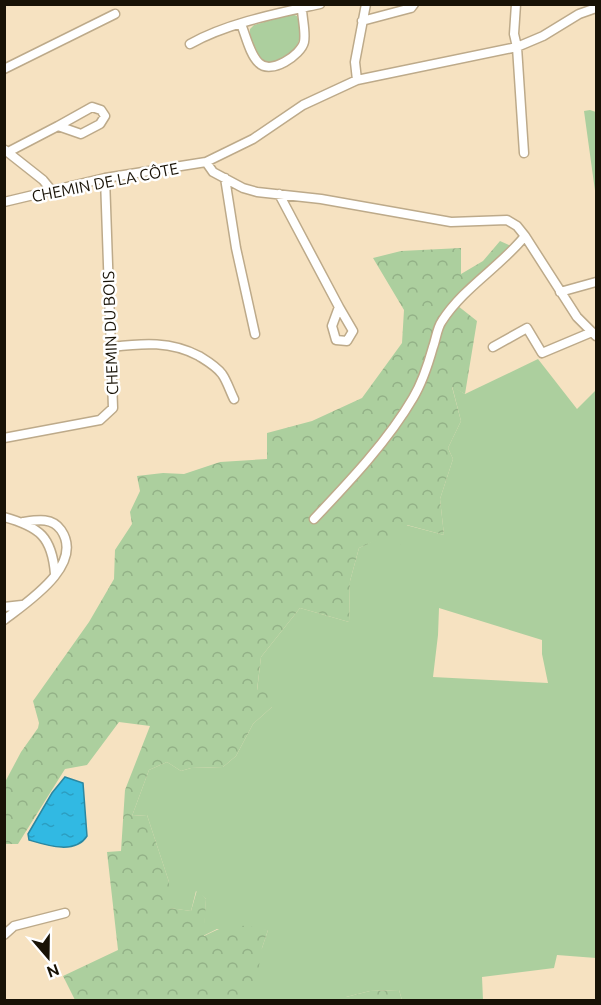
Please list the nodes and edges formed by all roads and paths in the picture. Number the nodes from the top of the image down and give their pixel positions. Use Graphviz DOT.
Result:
graph roads {
  1 [pos="321,4"];
  2 [pos="366,4"];
  3 [pos="414,4"];
  4 [pos="516,4"];
  5 [pos="302,8"];
  6 [pos="597,8"];
  7 [pos="115,14"];
  8 [pos="362,21"];
  9 [pos="241,24"];
  10 [pos="190,44"];
  11 [pos="518,48"];
  12 [pos="4,69"];
  13 [pos="357,80"];
  14 [pos="58,126"];
  15 [pos="6,151"];
  16 [pos="524,153"];
  17 [pos="206,162"];
  18 [pos="105,178"];
  19 [pos="225,178"];
  20 [pos="52,191"];
  21 [pos="279,194"];
  22 [pos="4,202"];
  23 [pos="525,236"];
  24 [pos="597,282"];
  25 [pos="560,292"];
  26 [pos="339,307"];
  27 [pos="255,334"];
  28 [pos="594,334"];
  29 [pos="112,347"];
  30 [pos="493,347"];
  31 [pos="234,399"];
  32 [pos="4,438"];
  33 [pos="4,517"];
  34 [pos="314,519"];
  35 [pos="23,522"];
  36 [pos="55,574"];
  37 [pos="23,605"];
  38 [pos="4,607"];
  39 [pos="4,620"];
  40 [pos="65,913"];
  41 [pos="4,921"];
  42 [pos="14,926"];
  43 [pos="4,934"];
  1 -- 5 [label="street"];
  2 -- 8 [label="street"];
  3 -- 8 [label="street"];
  4 -- 11 [label="street"];
  5 -- 9 [label="street"];
  5 -- 9 [label="street"];
  6 -- 11 [label="street, CHEMIN DE LA CÔTE"];
  7 -- 12 [label="street"];
  8 -- 13 [label="street"];
  9 -- 10 [label="street"];
  11 -- 13 [label="street, CHEMIN DE LA CÔTE"];
  11 -- 16 [label="street"];
  13 -- 17 [label="street, CHEMIN DE LA CÔTE"];
  14 -- 14 [label="street"];
  14 -- 15 [label="street"];
  15 -- 20 [label="street"];
  17 -- 18 [label="street, CHEMIN DE LA CÔTE"];
  17 -- 19 [label="street"];
  18 -- 20 [label="street, CHEMIN DE LA CÔTE"];
  18 -- 29 [label="street, CHEMIN DU BOIS"];
  19 -- 21 [label="street"];
  19 -- 27 [label="street"];
  20 -- 22 [label="street, CHEMIN DE LA CÔTE"];
  21 -- 23 [label="street"];
  21 -- 26 [label="street"];
  23 -- 25 [label="street"];
  23 -- 34 [label="street"];
  24 -- 25 [label="street"];
  25 -- 28 [label="street"];
  28 -- 30 [label="street"];
  29 -- 31 [label="street"];
  29 -- 32 [label="street, CHEMIN DU BOIS"];
  33 -- 35 [label="street"];
  35 -- 36 [label="street"];
  35 -- 36 [label="street"];
  36 -- 37 [label="street"];
  37 -- 38 [label="street"];
  37 -- 39 [label="street"];
  40 -- 42 [label="street"];
  41 -- 42 [label="street"];
  42 -- 43 [label="street"];
}
